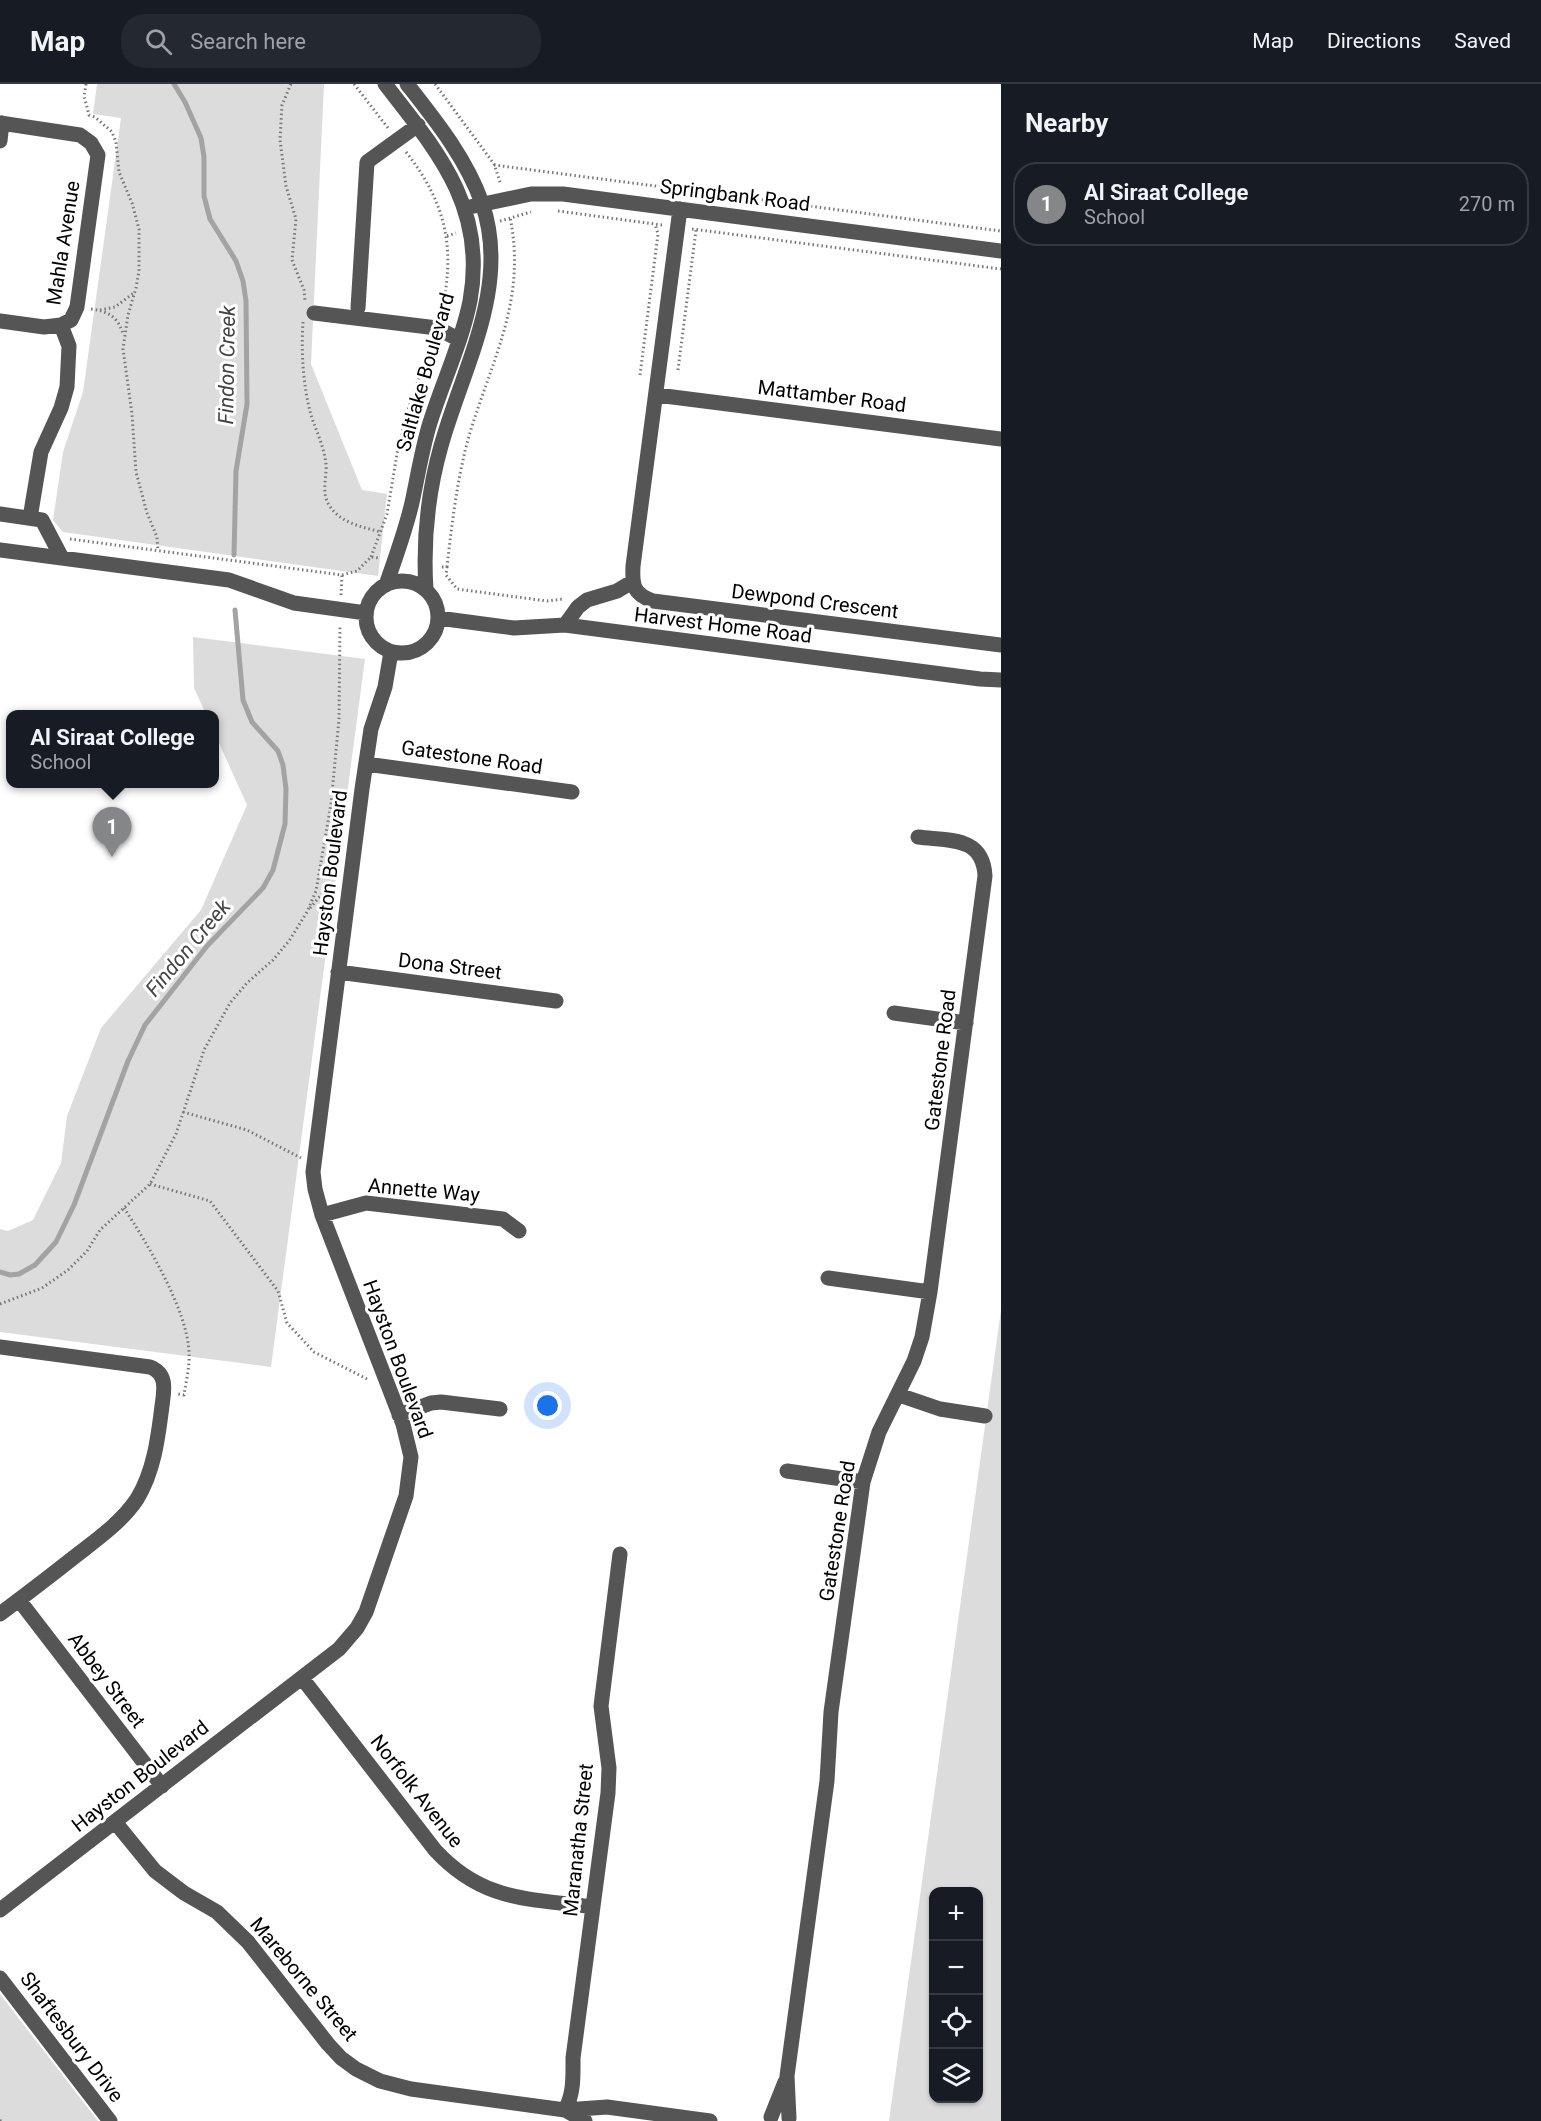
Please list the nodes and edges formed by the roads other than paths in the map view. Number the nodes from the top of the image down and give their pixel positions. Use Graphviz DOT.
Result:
graph roads {
  1 [pos="385,84"];
  2 [pos="407,84"];
  3 [pos="1,123"];
  4 [pos="418,125"];
  5 [pos="0,141"];
  6 [pos="482,205"];
  7 [pos="465,208"];
  8 [pos="680,209"];
  9 [pos="1001,251"];
  10 [pos="358,308"];
  11 [pos="314,313"];
  12 [pos="0,321"];
  13 [pos="61,325"];
  14 [pos="459,339"];
  15 [pos="657,394"];
  16 [pos="1001,439"];
  17 [pos="0,513"];
  18 [pos="30,518"];
  19 [pos="0,550"];
  20 [pos="62,558"];
  21 [pos="632,582"];
  22 [pos="386,585"];
  23 [pos="426,590"];
  24 [pos="366,613"];
  25 [pos="438,618"];
  26 [pos="566,625"];
  27 [pos="1001,645"];
  28 [pos="391,652"];
  29 [pos="1001,680"];
  30 [pos="366,764"];
  31 [pos="572,792"];
  32 [pos="918,837"];
  33 [pos="338,972"];
  34 [pos="556,1001"];
  35 [pos="894,1013"];
  36 [pos="966,1023"];
  37 [pos="322,1215"];
  38 [pos="519,1231"];
  39 [pos="828,1278"];
  40 [pos="930,1292"];
  41 [pos="0,1347"];
  42 [pos="899,1395"];
  43 [pos="500,1409"];
  44 [pos="399,1415"];
  45 [pos="986,1416"];
  46 [pos="787,1471"];
  47 [pos="863,1482"];
  48 [pos="620,1554"];
  49 [pos="19,1600"];
  50 [pos="0,1614"];
  51 [pos="302,1678"];
  52 [pos="162,1786"];
  53 [pos="115,1822"];
  54 [pos="593,1908"];
  55 [pos="0,1910"];
  56 [pos="0,1978"];
  57 [pos="787,2076"];
  58 [pos="565,2116"];
  59 [pos="768,2119"];
  60 [pos="791,2119"];
  61 [pos="110,2121"];
  62 [pos="585,2121"];
  63 [pos="710,2121"];
  1 -- 4 [label="street, Saltlake Boulevard"];
  2 -- 6 [label="street, Saltlake Boulevard"];
  3 -- 5 [label="street"];
  3 -- 13 [label="street, Mahla Avenue"];
  4 -- 7 [label="street, Saltlake Boulevard"];
  4 -- 10 [label="street"];
  6 -- 7 [label="street, Springbank Road"];
  6 -- 8 [label="street, Springbank Road"];
  6 -- 23 [label="street, Saltlake Boulevard"];
  7 -- 14 [label="street, Saltlake Boulevard"];
  8 -- 9 [label="street, Springbank Road"];
  8 -- 15 [label="street"];
  11 -- 14 [label="street"];
  12 -- 13 [label="street"];
  13 -- 18 [label="street, Mahla Avenue"];
  14 -- 22 [label="street, Saltlake Boulevard"];
  15 -- 16 [label="street, Mattamber Road"];
  15 -- 21 [label="street"];
  17 -- 18 [label="street"];
  18 -- 20 [label="street"];
  19 -- 20 [label="street"];
  20 -- 24 [label="street"];
  21 -- 26 [label="street"];
  21 -- 27 [label="street, Dewpond Crescent"];
  22 -- 23 [label="street"];
  22 -- 24 [label="street"];
  23 -- 25 [label="street"];
  24 -- 28 [label="street"];
  25 -- 26 [label="street, Harvest Home Road"];
  25 -- 28 [label="street"];
  26 -- 29 [label="street, Harvest Home Road"];
  28 -- 30 [label="street, Hayston Boulevard"];
  30 -- 31 [label="street, Gatestone Road"];
  30 -- 33 [label="street, Hayston Boulevard"];
  32 -- 36 [label="street, Gatestone Road"];
  33 -- 34 [label="street, Dona Street"];
  33 -- 37 [label="street, Hayston Boulevard"];
  35 -- 36 [label="street"];
  36 -- 40 [label="street, Gatestone Road"];
  37 -- 38 [label="street, Annette Way"];
  37 -- 44 [label="street, Hayston Boulevard"];
  39 -- 40 [label="street"];
  40 -- 42 [label="street, Gatestone Road"];
  41 -- 49 [label="street"];
  42 -- 45 [label="street"];
  42 -- 47 [label="street, Gatestone Road"];
  43 -- 44 [label="street"];
  44 -- 51 [label="street, Hayston Boulevard"];
  46 -- 47 [label="street"];
  47 -- 57 [label="street, Gatestone Road"];
  48 -- 54 [label="street, Maranatha Street"];
  49 -- 50 [label="street"];
  49 -- 52 [label="street, Abbey Street"];
  51 -- 52 [label="street, Hayston Boulevard"];
  51 -- 54 [label="street, Norfolk Avenue"];
  52 -- 53 [label="street, Hayston Boulevard"];
  53 -- 55 [label="street, Hayston Boulevard"];
  53 -- 58 [label="street, Mareborne Street"];
  54 -- 58 [label="street, Maranatha Street"];
  56 -- 61 [label="street, Shaftesbury Drive"];
  57 -- 59 [label="street, Gatestone Road"];
  57 -- 60 [label="street, Gatestone Road"];
  58 -- 62 [label="street, Mareborne Street"];
  58 -- 63 [label="street, Mareborne Street"];
  59 -- 60 [label="street"];
}
